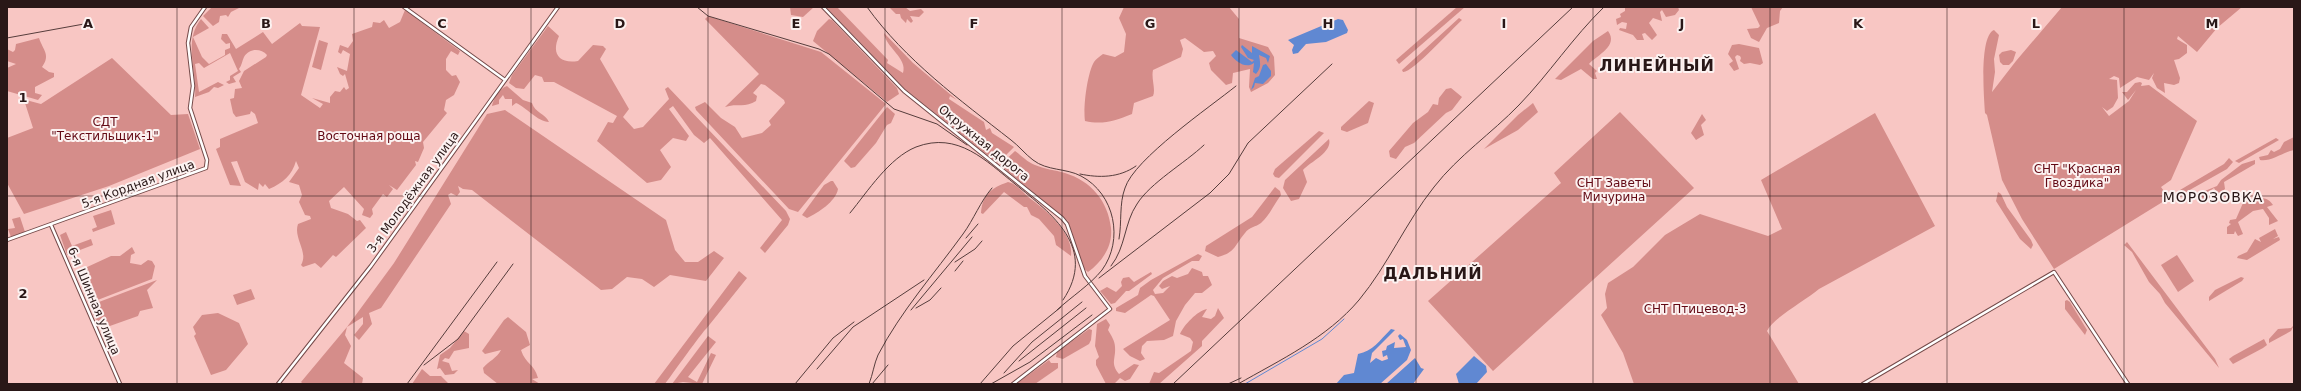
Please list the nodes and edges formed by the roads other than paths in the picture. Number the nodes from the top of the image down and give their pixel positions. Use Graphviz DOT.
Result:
graph roads {
  1 [pos="205,7"];
  2 [pos="404,7"];
  3 [pos="558,7"];
  4 [pos="823,7"];
  5 [pos="505,80"];
  6 [pos="51,225"];
  7 [pos="7,240"];
  8 [pos="120,384"];
  9 [pos="278,384"];
  10 [pos="1013,384"];
  11 [pos="1863,384"];
  12 [pos="2128,384"];
  1 -- 6 [label="main road, 5-я Кордная улица"];
  2 -- 5 [label="main road"];
  3 -- 5 [label="main road, 3-я Молодёжная улица"];
  4 -- 10 [label="main road, Окружная дорога"];
  5 -- 9 [label="main road, 3-я Молодёжная улица"];
  6 -- 7 [label="main road, 5-я Кордная улица"];
  6 -- 8 [label="main road, 6-я Шинная улица"];
  11 -- 12 [label="main road"];
}
